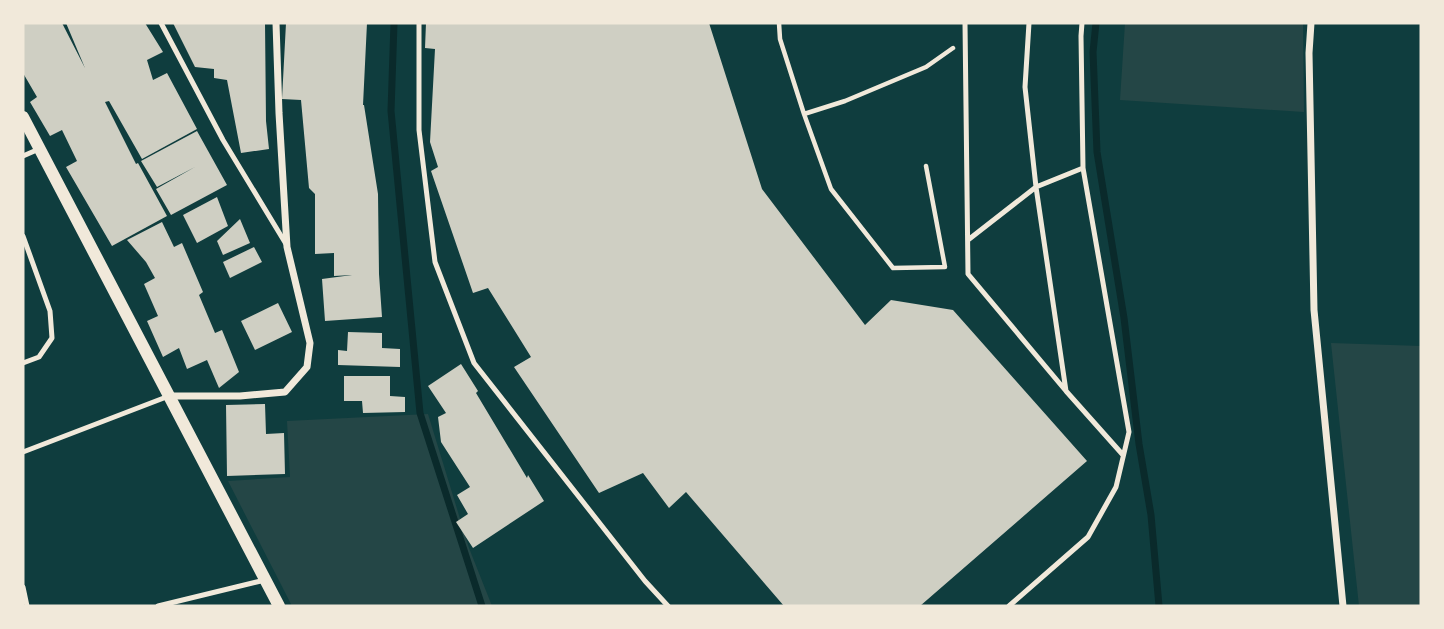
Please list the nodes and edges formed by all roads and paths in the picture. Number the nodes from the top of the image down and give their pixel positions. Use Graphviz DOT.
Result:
graph roads {
  1 [pos="161,23"];
  2 [pos="276,23"];
  3 [pos="419,23"];
  4 [pos="779,23"];
  5 [pos="965,23"];
  6 [pos="1028,23"];
  7 [pos="1082,23"];
  8 [pos="1311,23"];
  9 [pos="966,40"];
  10 [pos="804,114"];
  11 [pos="23,117"];
  12 [pos="39,149"];
  13 [pos="23,156"];
  14 [pos="926,166"];
  15 [pos="1083,168"];
  16 [pos="1036,187"];
  17 [pos="23,236"];
  18 [pos="968,241"];
  19 [pos="287,247"];
  20 [pos="23,363"];
  21 [pos="1066,391"];
  22 [pos="169,396"];
  23 [pos="23,452"];
  24 [pos="1123,455"];
  25 [pos="265,580"];
  26 [pos="23,587"];
  27 [pos="27,606"];
  28 [pos="158,606"];
  29 [pos="279,606"];
  30 [pos="668,606"];
  31 [pos="1009,606"];
  32 [pos="1343,606"];
  1 -- 19 [label="lane"];
  2 -- 19 [label="street"];
  3 -- 30 [label="lane"];
  4 -- 10 [label="path"];
  5 -- 9 [label="lane"];
  6 -- 16 [label="lane"];
  7 -- 15 [label="lane"];
  8 -- 32 [label="street"];
  9 -- 10 [label="path"];
  9 -- 18 [label="lane"];
  10 -- 14 [label="path"];
  11 -- 12 [label="street"];
  12 -- 13 [label="lane"];
  12 -- 22 [label="street"];
  15 -- 16 [label="lane"];
  15 -- 24 [label="lane"];
  16 -- 18 [label="lane"];
  16 -- 21 [label="lane"];
  17 -- 20 [label="lane"];
  18 -- 21 [label="lane"];
  19 -- 22 [label="street"];
  21 -- 24 [label="lane"];
  22 -- 23 [label="lane"];
  22 -- 25 [label="street"];
  24 -- 31 [label="lane"];
  25 -- 28 [label="lane"];
  25 -- 29 [label="street"];
  26 -- 27 [label="lane"];
}
